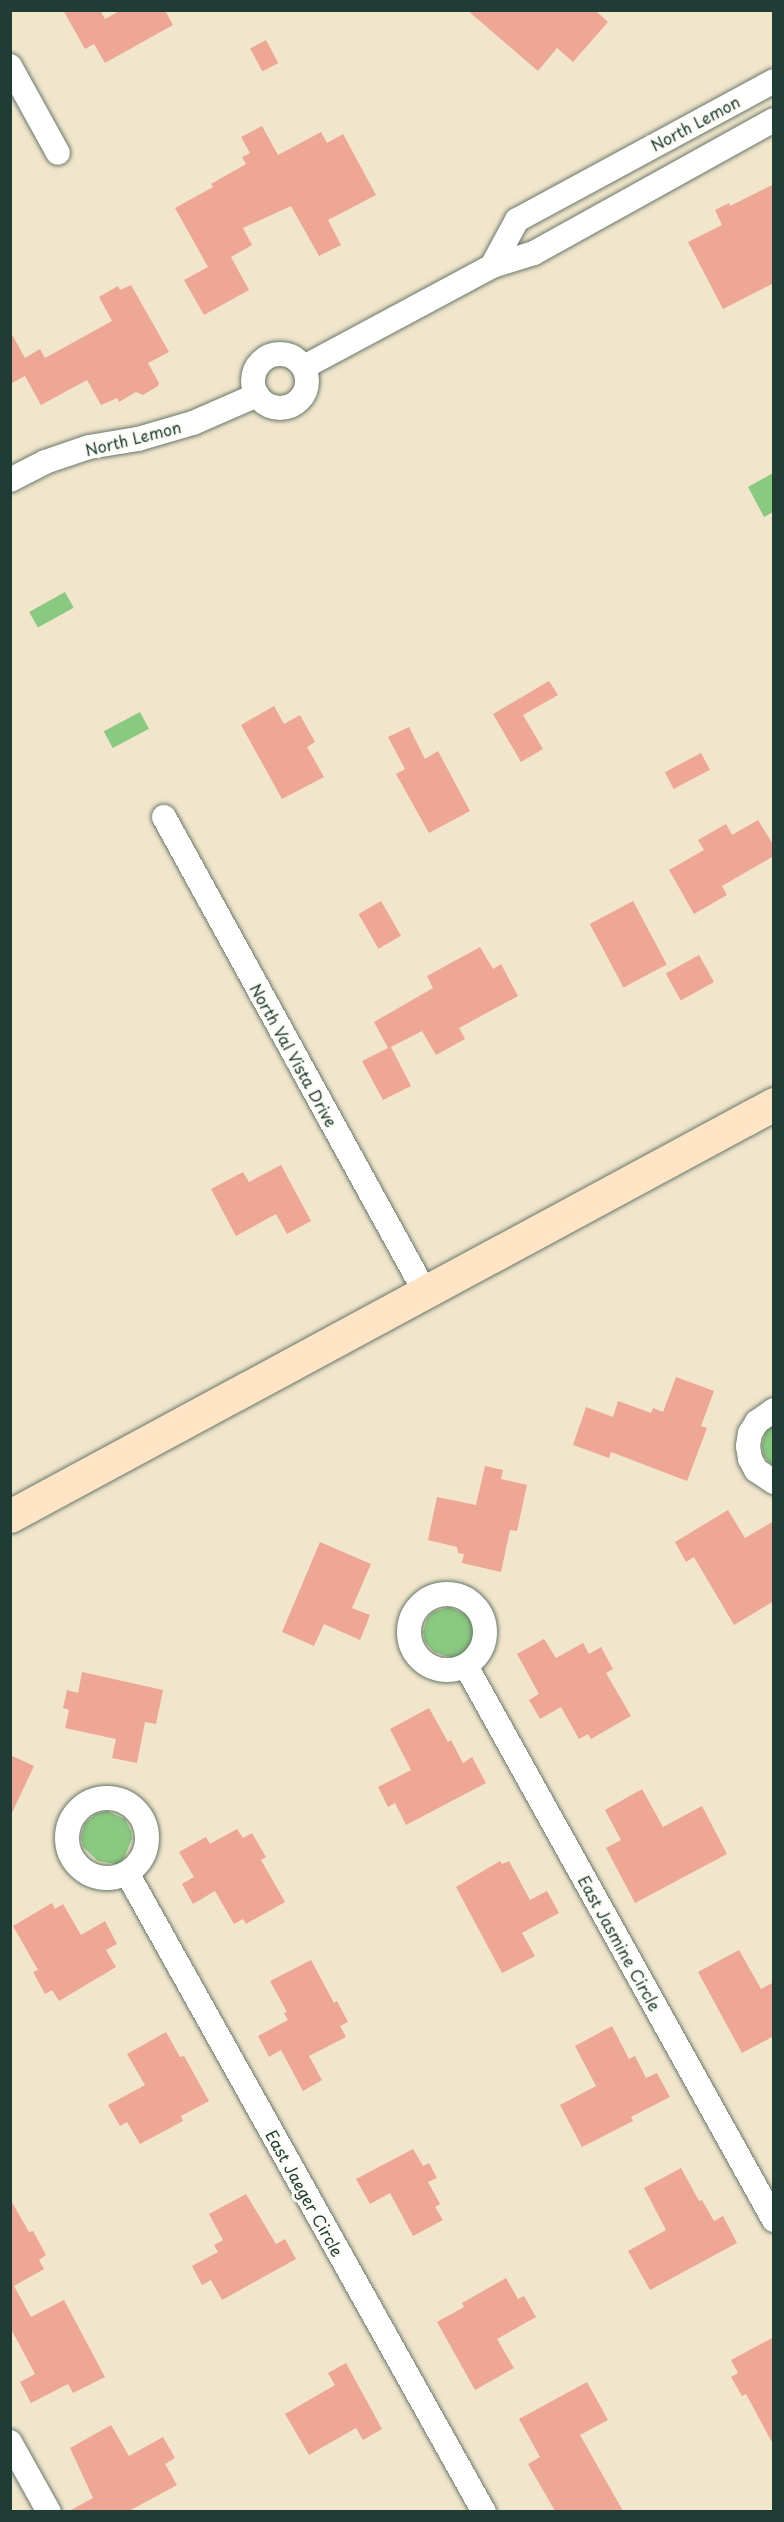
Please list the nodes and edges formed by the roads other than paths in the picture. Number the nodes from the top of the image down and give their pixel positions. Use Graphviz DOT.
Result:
graph roads {
  1 [pos="10,66"];
  2 [pos="774,81"];
  3 [pos="774,120"];
  4 [pos="58,153"];
  5 [pos="617,165"];
  6 [pos="633,196"];
  7 [pos="492,266"];
  8 [pos="304,368"];
  9 [pos="257,395"];
  10 [pos="10,480"];
  11 [pos="164,817"];
  12 [pos="774,1104"];
  13 [pos="425,1292"];
  14 [pos="774,1410"];
  15 [pos="774,1482"];
  16 [pos="10,1516"];
  17 [pos="466,1666"];
  18 [pos="127,1873"];
  19 [pos="774,2220"];
  20 [pos="10,2442"];
  21 [pos="49,2511"];
  22 [pos="484,2511"];
  1 -- 4 [label="street"];
  2 -- 5 [label="street, North Lemon"];
  3 -- 6 [label="street, North Lemon"];
  5 -- 6 [label="street"];
  5 -- 7 [label="street, North Lemon"];
  6 -- 7 [label="street, North Lemon"];
  7 -- 8 [label="street, North Lemon"];
  8 -- 9 [label="street"];
  8 -- 9 [label="street"];
  9 -- 10 [label="street, North Lemon"];
  11 -- 13 [label="street, North Val Vista Drive"];
  12 -- 13 [label="main road"];
  13 -- 16 [label="main road"];
  14 -- 15 [label="street"];
  17 -- 19 [label="street, East Jasmine Circle"];
  18 -- 22 [label="street, East Jaeger Circle"];
  20 -- 21 [label="street"];
}
